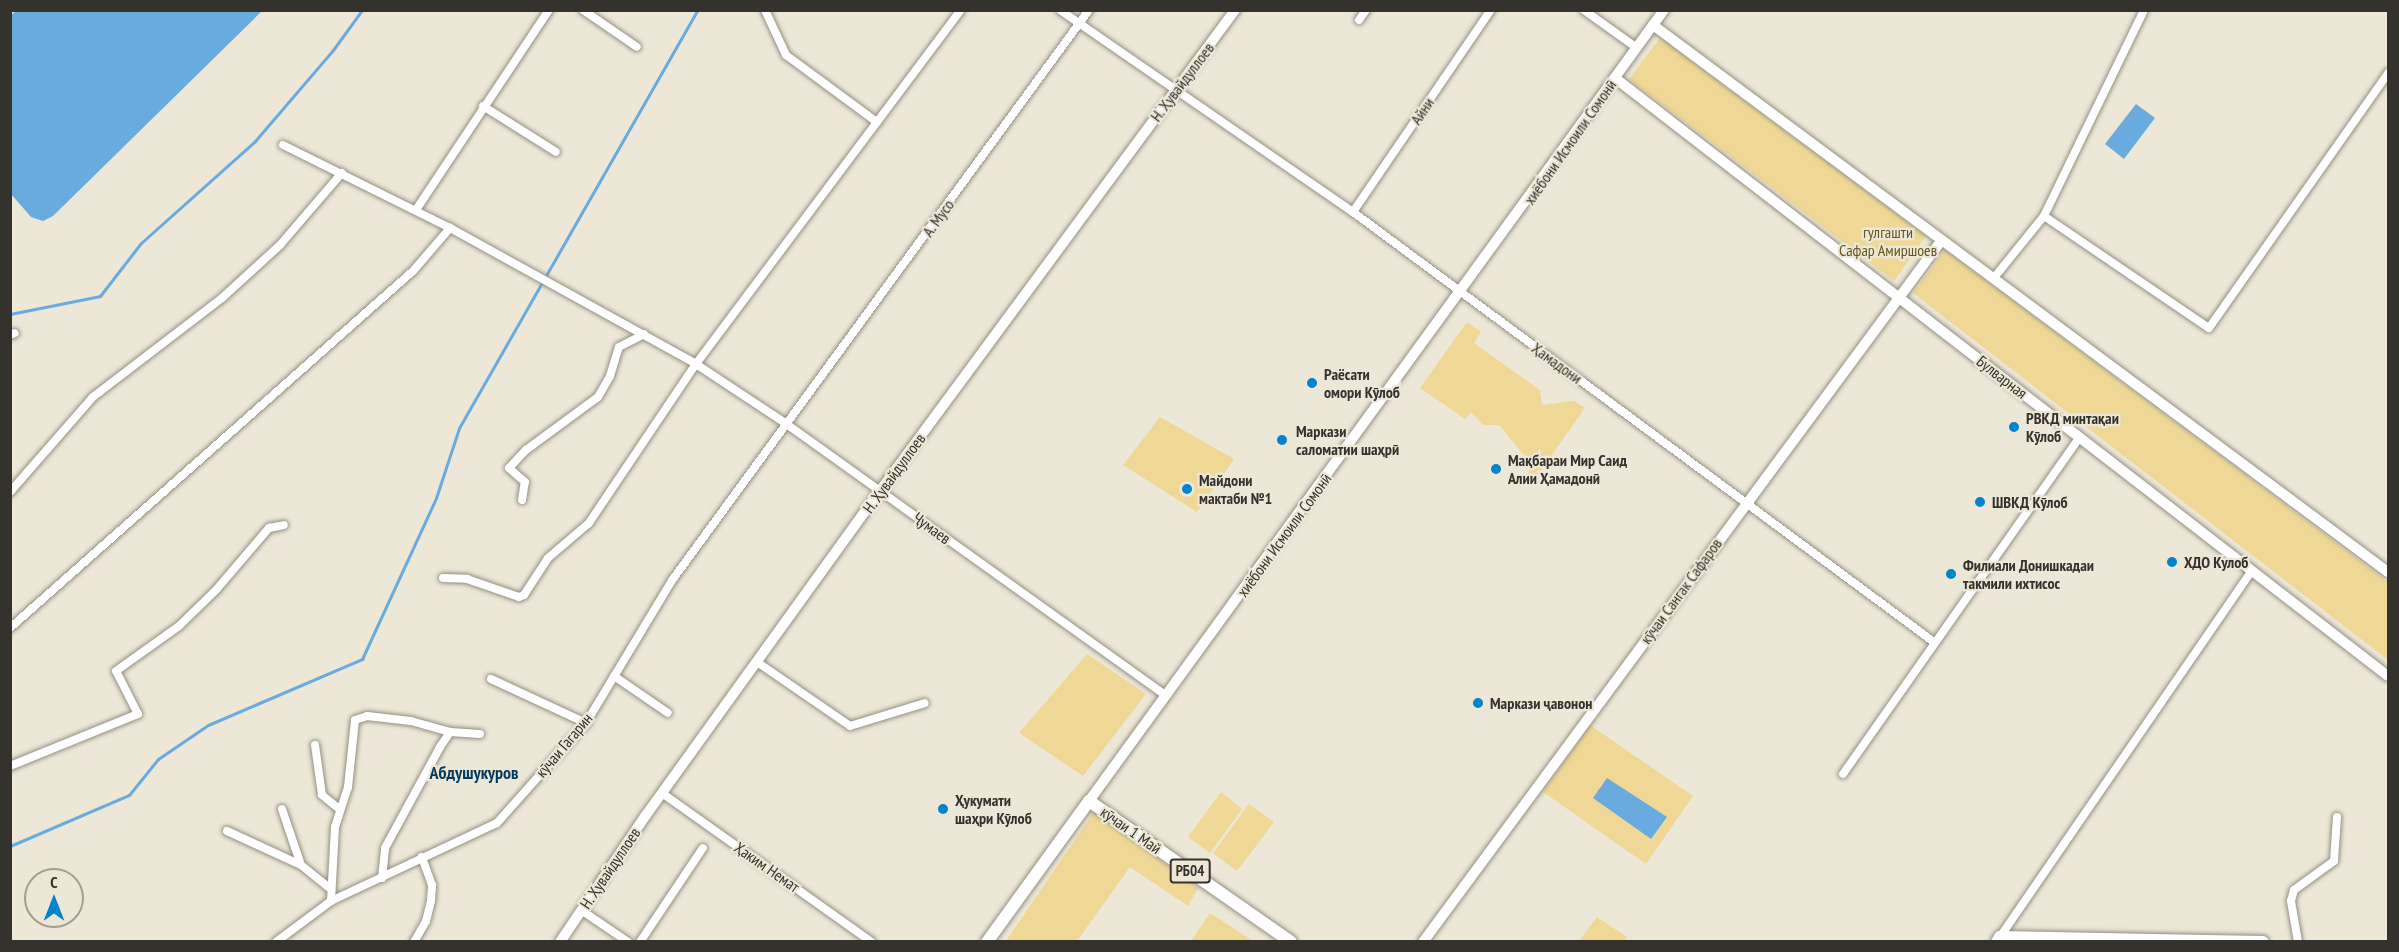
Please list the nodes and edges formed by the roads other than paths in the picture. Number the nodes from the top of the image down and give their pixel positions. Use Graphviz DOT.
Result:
graph roads {
  1 [pos="549,10"];
  2 [pos="583,10"];
  3 [pos="765,10"];
  4 [pos="961,10"];
  5 [pos="1060,10"];
  6 [pos="1089,10"];
  7 [pos="1235,10"];
  8 [pos="1366,10"];
  9 [pos="1491,10"];
  10 [pos="1584,10"];
  11 [pos="1664,10"];
  12 [pos="2144,10"];
  13 [pos="1359,20"];
  14 [pos="1080,24"];
  15 [pos="1653,25"];
  16 [pos="637,48"];
  17 [pos="1636,48"];
  18 [pos="2388,73"];
  19 [pos="1615,78"];
  20 [pos="1177,89"];
  21 [pos="483,106"];
  22 [pos="877,122"];
  23 [pos="283,145"];
  24 [pos="556,152"];
  25 [pos="342,173"];
  26 [pos="416,210"];
  27 [pos="1353,212"];
  28 [pos="2044,216"];
  29 [pos="450,228"];
  30 [pos="1941,241"];
  31 [pos="1993,279"];
  32 [pos="1461,294"];
  33 [pos="1898,296"];
  34 [pos="644,334"];
  35 [pos="696,364"];
  36 [pos="788,425"];
  37 [pos="2080,437"];
  38 [pos="880,491"];
  39 [pos="10,492"];
  40 [pos="522,500"];
  41 [pos="1747,502"];
  42 [pos="284,525"];
  43 [pos="2252,570"];
  44 [pos="2388,572"];
  45 [pos="443,578"];
  46 [pos="10,628"];
  47 [pos="1934,642"];
  48 [pos="757,662"];
  49 [pos="615,676"];
  50 [pos="2388,676"];
  51 [pos="491,679"];
  52 [pos="1166,696"];
  53 [pos="925,703"];
  54 [pos="668,713"];
  55 [pos="586,723"];
  56 [pos="450,732"];
  57 [pos="480,734"];
  58 [pos="315,745"];
  59 [pos="10,766"];
  60 [pos="1843,774"];
  61 [pos="662,793"];
  62 [pos="1089,801"];
  63 [pos="282,809"];
  64 [pos="339,809"];
  65 [pos="2337,817"];
  66 [pos="227,831"];
  67 [pos="703,848"];
  68 [pos="422,857"];
  69 [pos="301,866"];
  70 [pos="382,878"];
  71 [pos="329,888"];
  72 [pos="331,900"];
  73 [pos="581,910"];
  74 [pos="1999,940"];
  75 [pos="276,942"];
  76 [pos="414,942"];
  77 [pos="560,942"];
  78 [pos="628,942"];
  79 [pos="640,942"];
  80 [pos="872,942"];
  81 [pos="987,942"];
  82 [pos="1291,942"];
  83 [pos="1423,942"];
  84 [pos="2263,942"];
  85 [pos="2298,942"];
  1 -- 21 [label="street"];
  2 -- 16 [label="street"];
  3 -- 22 [label="street"];
  4 -- 22 [label="street"];
  5 -- 14 [label="street, Ҳамадони"];
  6 -- 14 [label="street, А. Мусо"];
  7 -- 20 [label="street, Н. Ҳувайдуллоев"];
  8 -- 13 [label="street"];
  9 -- 27 [label="street, Айни"];
  10 -- 17 [label="street"];
  11 -- 15 [label="street, хиёбони Исмоили Сомонӣ"];
  12 -- 28 [label="street"];
  14 -- 20 [label="street, Ҳамадони"];
  14 -- 36 [label="street, А. Мусо"];
  15 -- 17 [label="street, хиёбони Исмоили Сомонӣ"];
  15 -- 30 [label="street"];
  17 -- 19 [label="street, хиёбони Исмоили Сомонӣ"];
  18 -- 28 [label="street"];
  19 -- 32 [label="street, хиёбони Исмоили Сомонӣ"];
  19 -- 33 [label="street, Булварная"];
  20 -- 27 [label="street, Ҳамадони"];
  20 -- 38 [label="street, Н. Ҳувайдуллоев"];
  21 -- 24 [label="street"];
  21 -- 26 [label="street"];
  22 -- 35 [label="street"];
  23 -- 25 [label="street, Ҷумаев"];
  25 -- 26 [label="street, Ҷумаев"];
  25 -- 39 [label="street"];
  26 -- 29 [label="street, Ҷумаев"];
  27 -- 32 [label="street, Ҳамадони"];
  28 -- 31 [label="street"];
  29 -- 34 [label="street, Ҷумаев"];
  29 -- 46 [label="street"];
  30 -- 31 [label="street"];
  30 -- 33 [label="street, кӯчаи Сангак Сафаров"];
  31 -- 44 [label="street"];
  32 -- 41 [label="street, Ҳамадони"];
  32 -- 52 [label="street, хиёбони Исмоили Сомонӣ"];
  33 -- 37 [label="street, Булварная"];
  33 -- 41 [label="street, кӯчаи Сангак Сафаров"];
  34 -- 35 [label="street, Ҷумаев"];
  34 -- 40 [label="street"];
  35 -- 36 [label="street, Ҷумаев"];
  35 -- 45 [label="street"];
  36 -- 38 [label="street, Ҷумаев"];
  36 -- 49 [label="street, кӯчаи Гагарин"];
  37 -- 43 [label="street, Булварная"];
  37 -- 47 [label="street"];
  38 -- 48 [label="street, Н. Ҳувайдуллоев"];
  38 -- 52 [label="street, Ҷумаев"];
  41 -- 47 [label="street, Ҳамадони"];
  41 -- 83 [label="street, кӯчаи Сангак Сафаров"];
  42 -- 59 [label="street"];
  43 -- 50 [label="street, Булварная"];
  43 -- 74 [label="street"];
  47 -- 60 [label="street"];
  48 -- 53 [label="street"];
  48 -- 61 [label="street, Н. Ҳувайдуллоев"];
  49 -- 54 [label="street"];
  49 -- 55 [label="street, кӯчаи Гагарин"];
  51 -- 55 [label="street"];
  52 -- 62 [label="street, хиёбони Исмоили Сомонӣ"];
  55 -- 68 [label="street, кӯчаи Гагарин"];
  56 -- 57 [label="street"];
  56 -- 64 [label="street"];
  56 -- 70 [label="street"];
  58 -- 64 [label="street"];
  61 -- 73 [label="street, Н. Ҳувайдуллоев"];
  61 -- 80 [label="street, Ҳаким Немат"];
  62 -- 81 [label="main road, хиёбони Исмоили Сомонӣ"];
  62 -- 82 [label="main road, кӯчаи 1 Май / РБ04"];
  63 -- 69 [label="street"];
  64 -- 71 [label="street"];
  65 -- 85 [label="street"];
  66 -- 69 [label="street"];
  67 -- 79 [label="street"];
  68 -- 70 [label="street, кӯчаи Гагарин"];
  68 -- 76 [label="street"];
  69 -- 71 [label="street"];
  70 -- 72 [label="street, кӯчаи Гагарин"];
  71 -- 72 [label="street"];
  72 -- 75 [label="street, кӯчаи Гагарин"];
  73 -- 77 [label="street, Н. Ҳувайдуллоев"];
  73 -- 78 [label="street"];
  74 -- 84 [label="main road"];
}
